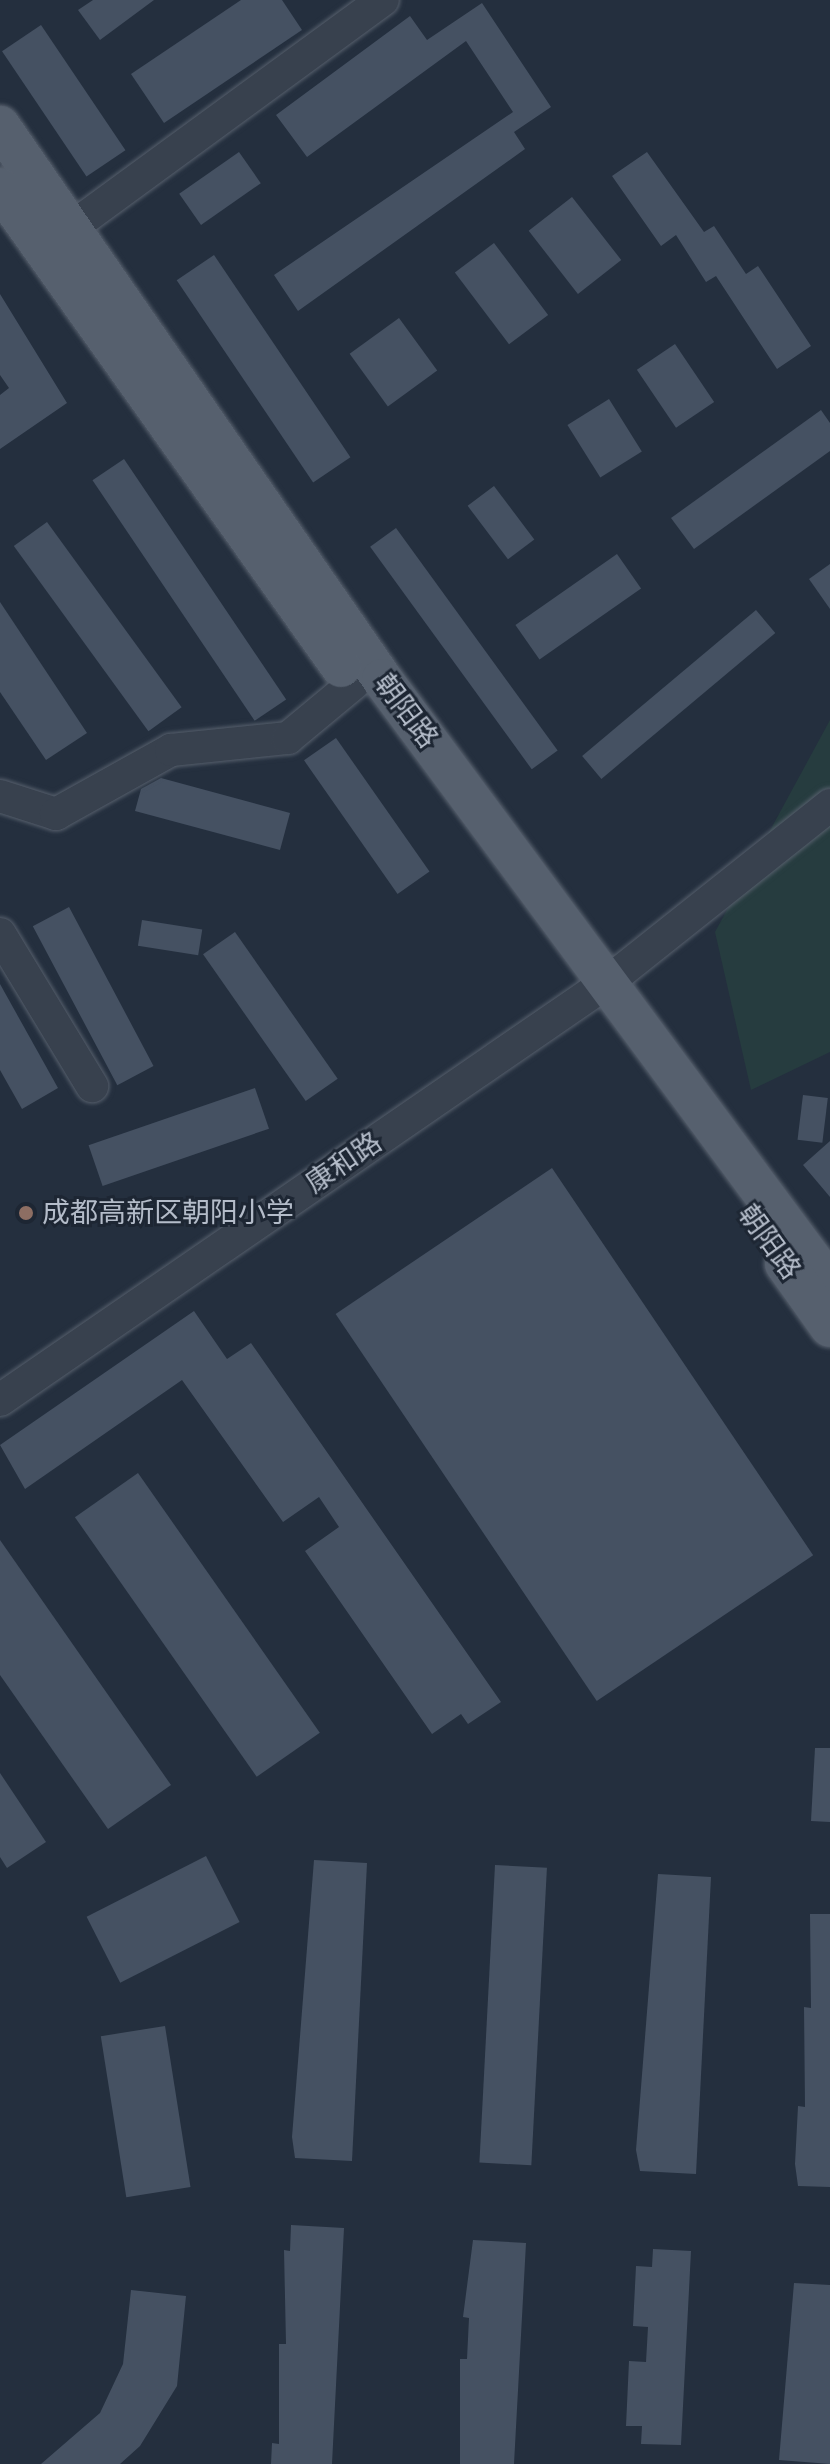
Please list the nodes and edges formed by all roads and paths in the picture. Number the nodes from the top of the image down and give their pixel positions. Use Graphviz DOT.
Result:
graph roads {
  1 [pos="383,0"];
  2 [pos="0,126"];
  3 [pos="0,188"];
  4 [pos="57,238"];
  5 [pos="353,684"];
  6 [pos="0,796"];
  7 [pos="830,805"];
  8 [pos="0,934"];
  9 [pos="599,988"];
  10 [pos="92,1086"];
  11 [pos="830,1284"];
  12 [pos="830,1327"];
  13 [pos="0,1400"];
  1 -- 4 [label="street"];
  2 -- 4 [label="main road, 朝阳路"];
  3 -- 4 [label="main road, 朝阳路"];
  4 -- 5 [label="main road, 朝阳路"];
  4 -- 9 [label="main road, 朝阳路"];
  5 -- 6 [label="street"];
  5 -- 9 [label="main road, 朝阳路"];
  7 -- 9 [label="street, 康和路"];
  8 -- 10 [label="street"];
  9 -- 11 [label="main road, 朝阳路"];
  9 -- 12 [label="main road, 朝阳路"];
  9 -- 13 [label="street, 康和路"];
}
